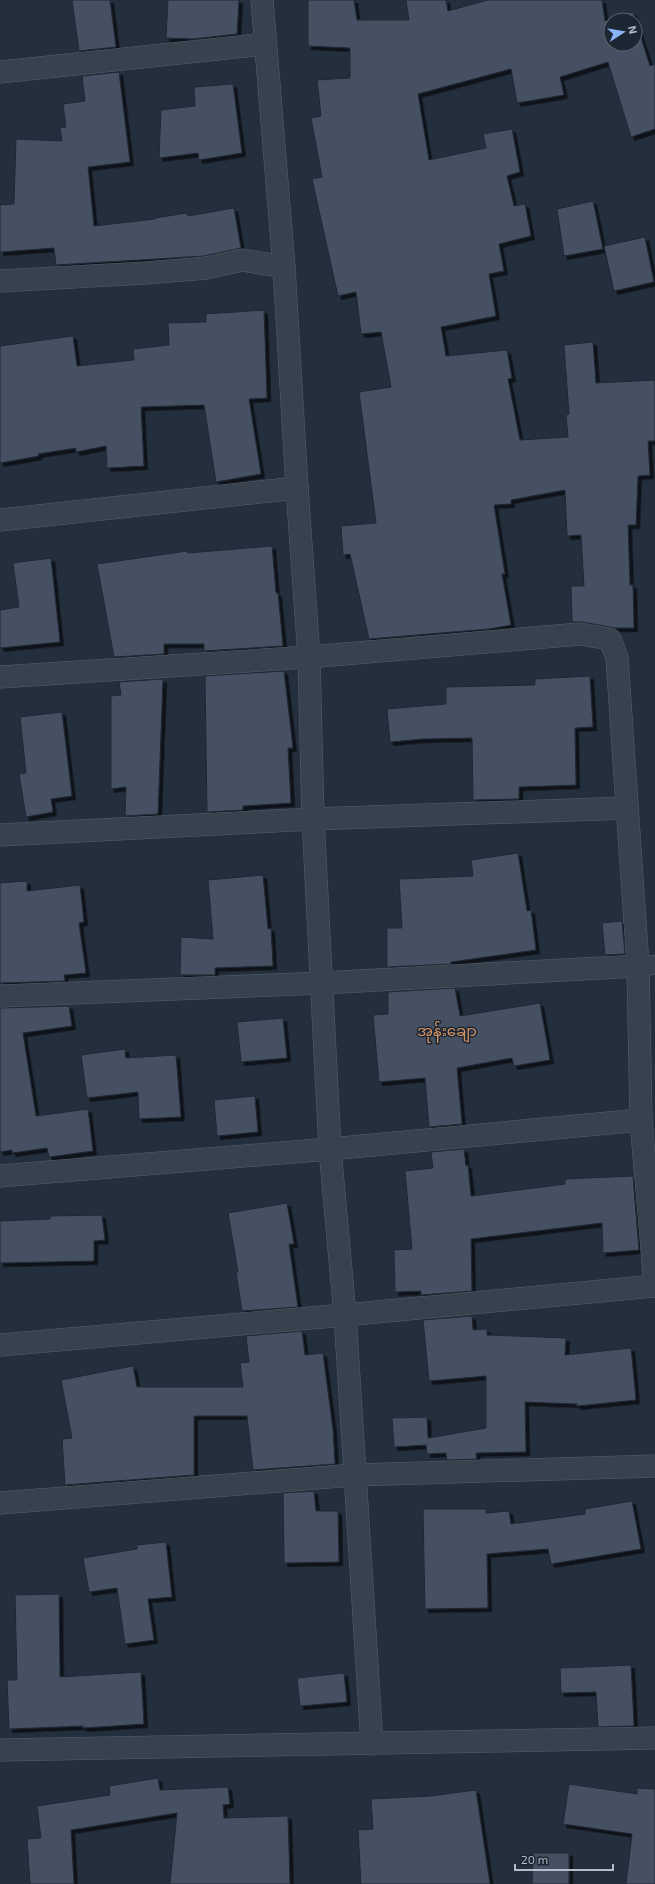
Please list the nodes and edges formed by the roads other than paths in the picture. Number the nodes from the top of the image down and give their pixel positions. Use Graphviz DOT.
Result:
graph roads {
  1 [pos="262,0"];
  2 [pos="265,44"];
  3 [pos="0,72"];
  4 [pos="284,267"];
  5 [pos="0,281"];
  6 [pos="297,488"];
  7 [pos="0,520"];
  8 [pos="309,657"];
  9 [pos="0,678"];
  10 [pos="627,808"];
  11 [pos="313,819"];
  12 [pos="0,835"];
  13 [pos="647,965"];
  14 [pos="322,983"];
  15 [pos="0,996"];
  16 [pos="641,1120"];
  17 [pos="330,1149"];
  18 [pos="0,1176"];
  19 [pos="655,1286"];
  20 [pos="345,1315"];
  21 [pos="0,1345"];
  22 [pos="655,1466"];
  23 [pos="354,1475"];
  24 [pos="0,1503"];
  25 [pos="655,1738"];
  26 [pos="372,1744"];
  27 [pos="0,1750"];
  1 -- 2 [label="street"];
  2 -- 3 [label="street"];
  2 -- 4 [label="street"];
  4 -- 5 [label="street"];
  4 -- 6 [label="street"];
  6 -- 7 [label="street"];
  6 -- 8 [label="street"];
  8 -- 9 [label="street"];
  8 -- 10 [label="street"];
  8 -- 11 [label="street"];
  10 -- 11 [label="street"];
  10 -- 13 [label="street"];
  11 -- 12 [label="street"];
  11 -- 14 [label="street"];
  13 -- 14 [label="street"];
  13 -- 16 [label="street"];
  14 -- 15 [label="street"];
  14 -- 17 [label="street"];
  16 -- 17 [label="street"];
  16 -- 19 [label="street"];
  17 -- 18 [label="street"];
  17 -- 20 [label="street"];
  19 -- 20 [label="street"];
  20 -- 21 [label="street"];
  20 -- 23 [label="street"];
  22 -- 23 [label="street"];
  23 -- 24 [label="street"];
  23 -- 26 [label="street"];
  25 -- 26 [label="street"];
  26 -- 27 [label="street"];
}
